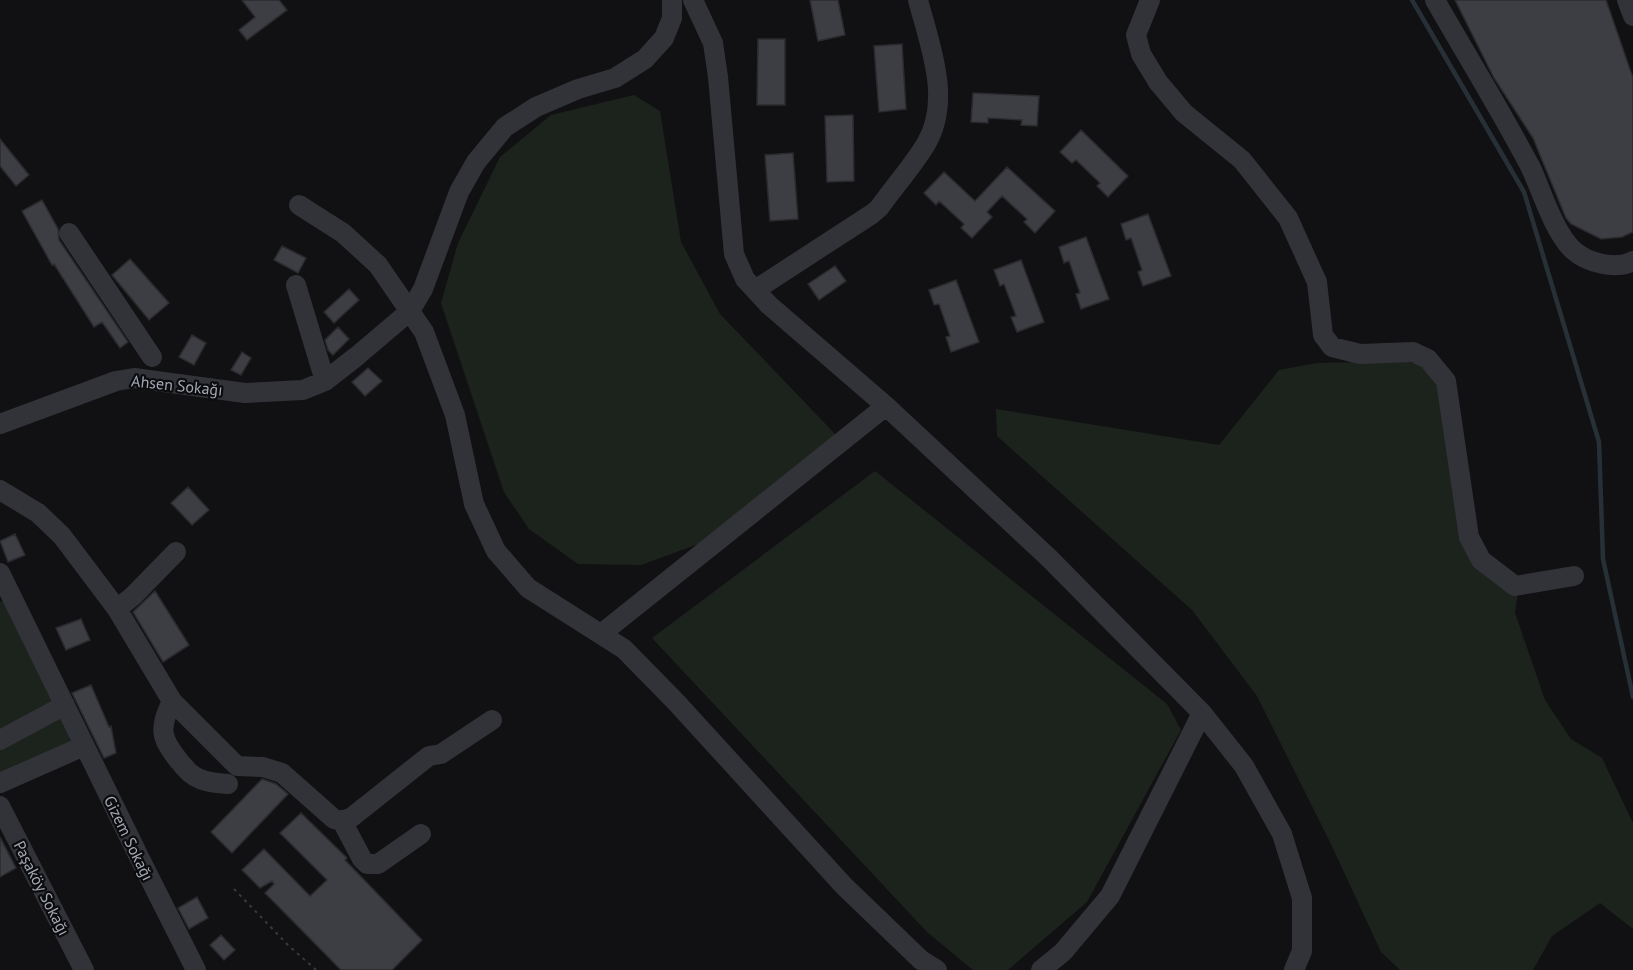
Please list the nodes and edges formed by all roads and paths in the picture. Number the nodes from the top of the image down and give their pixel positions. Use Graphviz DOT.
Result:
graph roads {
  1 [pos="672,0"];
  2 [pos="693,0"];
  3 [pos="918,0"];
  4 [pos="1150,0"];
  5 [pos="1435,0"];
  6 [pos="1627,0"];
  7 [pos="1633,16"];
  8 [pos="298,205"];
  9 [pos="69,233"];
  10 [pos="1633,261"];
  11 [pos="296,285"];
  12 [pos="755,290"];
  13 [pos="410,311"];
  14 [pos="152,357"];
  15 [pos="325,381"];
  16 [pos="886,406"];
  17 [pos="0,424"];
  18 [pos="0,490"];
  19 [pos="176,552"];
  20 [pos="0,573"];
  21 [pos="1574,576"];
  22 [pos="117,609"];
  23 [pos="601,634"];
  24 [pos="172,701"];
  25 [pos="65,705"];
  26 [pos="1202,713"];
  27 [pos="492,720"];
  28 [pos="0,740"];
  29 [pos="84,746"];
  30 [pos="0,783"];
  31 [pos="228,784"];
  32 [pos="0,806"];
  33 [pos="342,821"];
  34 [pos="421,834"];
  35 [pos="234,889"];
  36 [pos="84,970"];
  37 [pos="196,970"];
  38 [pos="316,970"];
  39 [pos="937,970"];
  40 [pos="1041,970"];
  41 [pos="1293,970"];
  1 -- 13 [label="street"];
  2 -- 12 [label="street"];
  3 -- 12 [label="street"];
  4 -- 21 [label="street"];
  5 -- 10 [label="street"];
  6 -- 7 [label="street"];
  8 -- 13 [label="street"];
  9 -- 14 [label="street"];
  11 -- 15 [label="street"];
  12 -- 16 [label="street"];
  13 -- 15 [label="street, Ahsen Sokağı"];
  13 -- 23 [label="street"];
  15 -- 17 [label="street, Ahsen Sokağı"];
  16 -- 23 [label="street"];
  16 -- 26 [label="street"];
  18 -- 22 [label="street"];
  19 -- 22 [label="street"];
  20 -- 25 [label="street, Gizem Sokağı"];
  22 -- 24 [label="street"];
  23 -- 39 [label="street"];
  24 -- 31 [label="street"];
  24 -- 33 [label="street"];
  25 -- 28 [label="street"];
  25 -- 29 [label="street, Gizem Sokağı"];
  26 -- 40 [label="street"];
  26 -- 41 [label="street"];
  27 -- 33 [label="street"];
  29 -- 30 [label="street"];
  29 -- 37 [label="street, Gizem Sokağı"];
  32 -- 36 [label="street, Paşaköy Sokağı"];
  33 -- 34 [label="street"];
  35 -- 38 [label="path"];
}
